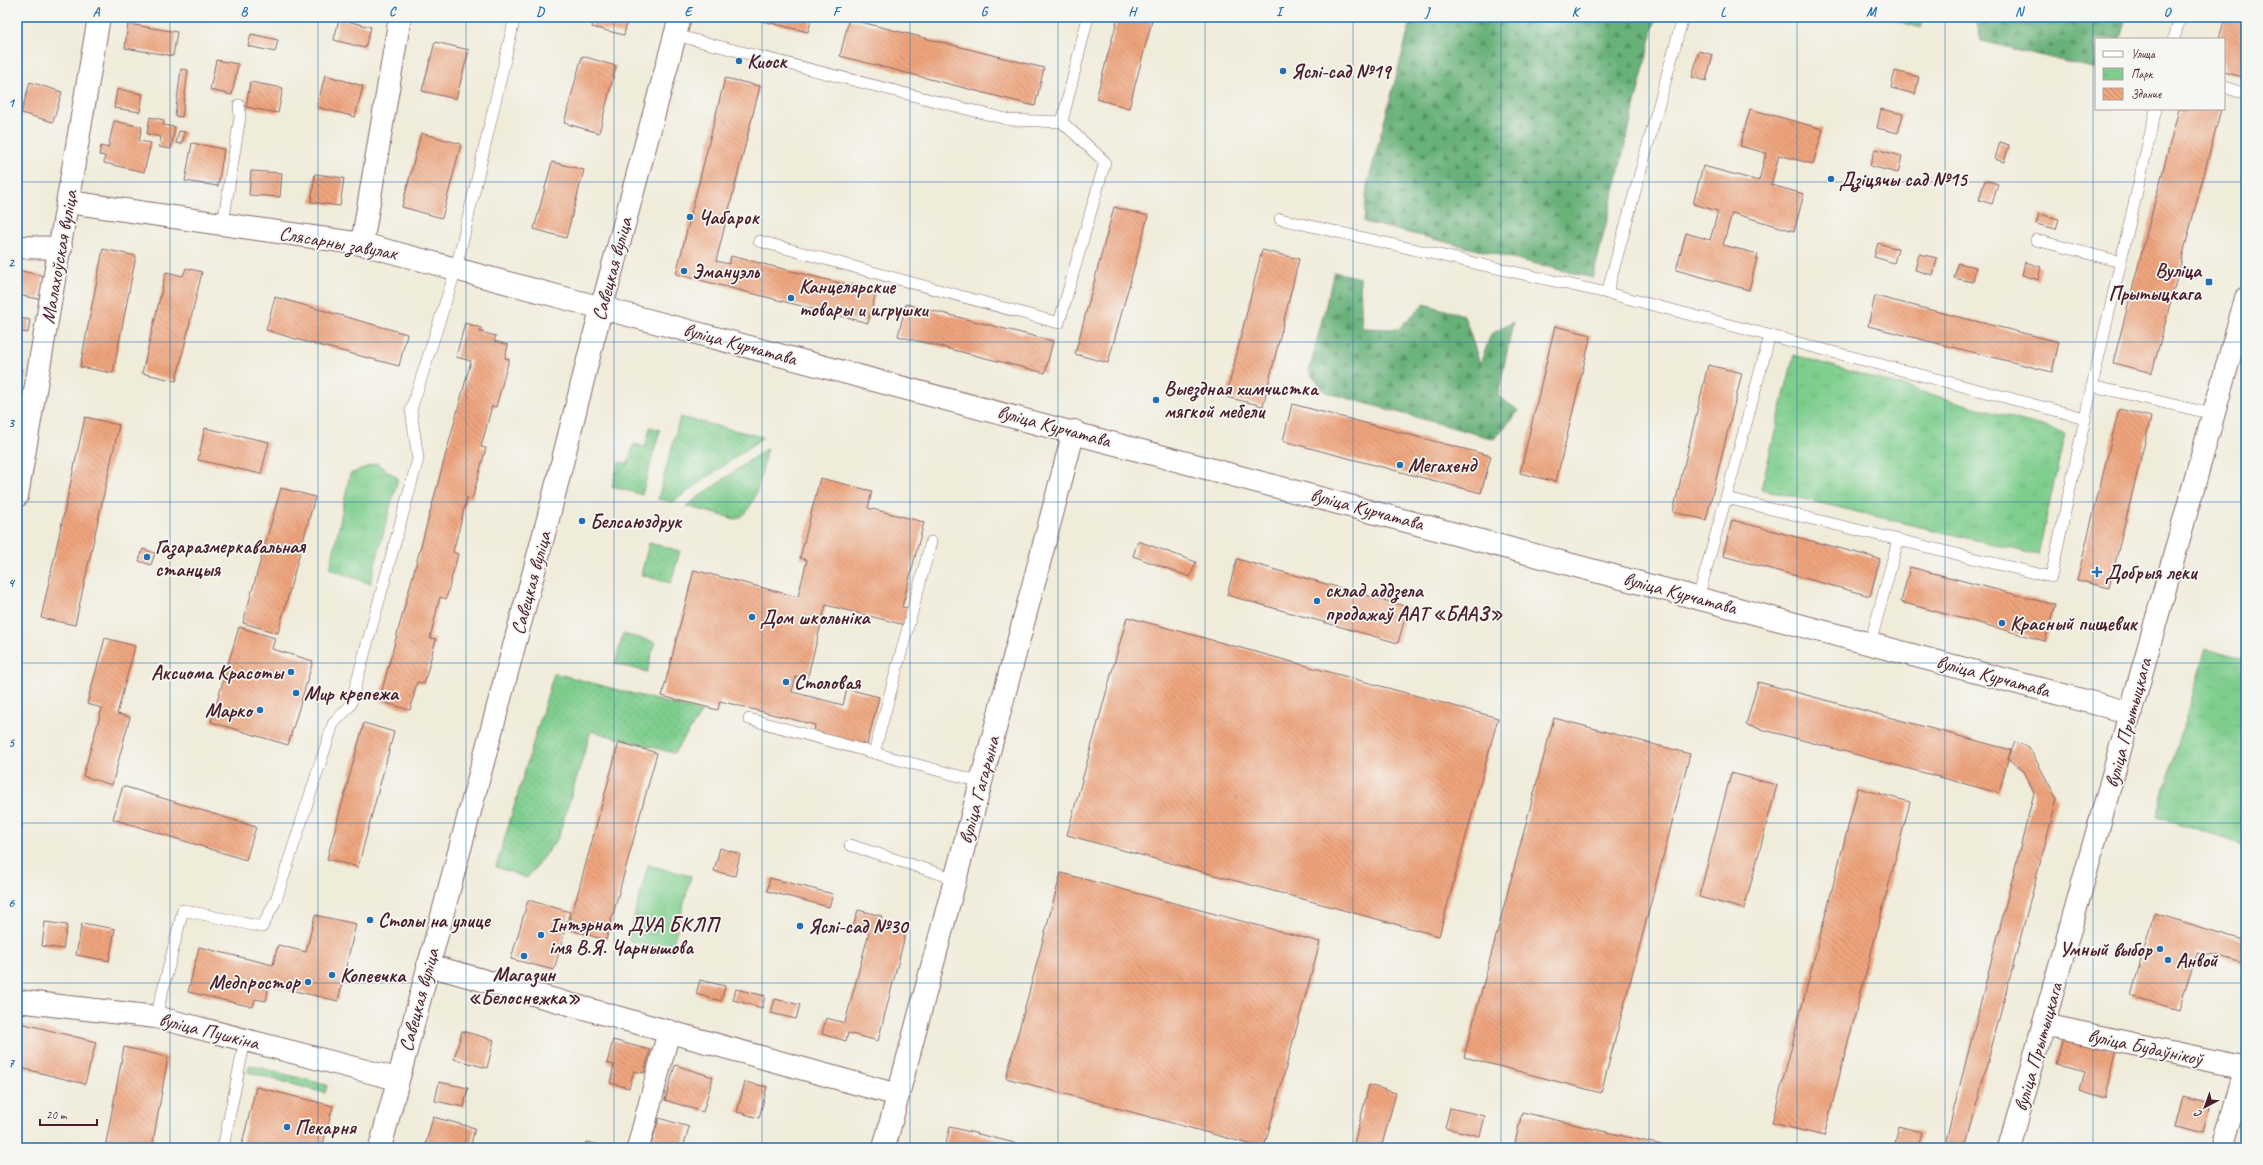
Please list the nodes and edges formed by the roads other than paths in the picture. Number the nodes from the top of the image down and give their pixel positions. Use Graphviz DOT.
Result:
graph roads {
  1 [pos="99,17"];
  2 [pos="400,17"];
  3 [pos="515,17"];
  4 [pos="1088,17"];
  5 [pos="1683,17"];
  6 [pos="2180,17"];
  7 [pos="677,26"];
  8 [pos="2174,38"];
  9 [pos="2225,87"];
  10 [pos="2246,94"];
  11 [pos="239,105"];
  12 [pos="2156,110"];
  13 [pos="1062,122"];
  14 [pos="69,202"];
  15 [pos="1280,219"];
  16 [pos="223,224"];
  17 [pos="2036,240"];
  18 [pos="760,241"];
  19 [pos="362,244"];
  20 [pos="17,247"];
  21 [pos="61,248"];
  22 [pos="2121,262"];
  23 [pos="456,269"];
  24 [pos="1607,293"];
  25 [pos="2246,298"];
  26 [pos="602,308"];
  27 [pos="1770,335"];
  28 [pos="2092,386"];
  29 [pos="2213,414"];
  30 [pos="2085,418"];
  31 [pos="1074,431"];
  32 [pos="17,496"];
  33 [pos="1726,498"];
  34 [pos="1898,540"];
  35 [pos="931,542"];
  36 [pos="1698,598"];
  37 [pos="1870,644"];
  38 [pos="2131,713"];
  39 [pos="749,719"];
  40 [pos="874,753"];
  41 [pos="981,782"];
  42 [pos="850,846"];
  43 [pos="956,879"];
  44 [pos="428,965"];
  45 [pos="17,1001"];
  46 [pos="156,1017"];
  47 [pos="2044,1025"];
  48 [pos="669,1031"];
  49 [pos="245,1040"];
  50 [pos="2245,1068"];
  51 [pos="397,1079"];
  52 [pos="898,1095"];
  53 [pos="223,1148"];
  54 [pos="380,1148"];
  55 [pos="638,1148"];
  56 [pos="884,1148"];
  57 [pos="2009,1148"];
  58 [pos="2223,1148"];
  1 -- 14 [label="street, Малахоўская вуліца"];
  2 -- 19 [label="street"];
  3 -- 23 [label="lane"];
  4 -- 13 [label="lane"];
  5 -- 24 [label="lane"];
  6 -- 8 [label="lane"];
  7 -- 13 [label="lane"];
  7 -- 26 [label="street, Савецкая вуліца"];
  9 -- 10 [label="lane"];
  11 -- 16 [label="lane"];
  12 -- 22 [label="lane"];
  13 -- 18 [label="lane"];
  14 -- 16 [label="street, Слясарны завулак"];
  14 -- 21 [label="street, Малахоўская вуліца"];
  15 -- 24 [label="lane"];
  16 -- 19 [label="street, Слясарны завулак"];
  17 -- 22 [label="lane"];
  19 -- 23 [label="street, Слясарны завулак"];
  20 -- 21 [label="street"];
  21 -- 32 [label="street, Малахоўская вуліца"];
  22 -- 28 [label="lane"];
  23 -- 26 [label="street, Слясарны завулак"];
  23 -- 46 [label="lane"];
  24 -- 27 [label="lane"];
  25 -- 29 [label="street, вуліца Прытыцкага"];
  26 -- 31 [label="street, вуліца Курчатава"];
  26 -- 44 [label="street, Савецкая вуліца"];
  27 -- 30 [label="lane"];
  27 -- 33 [label="lane"];
  28 -- 29 [label="lane"];
  28 -- 30 [label="lane"];
  29 -- 38 [label="street, вуліца Прытыцкага"];
  30 -- 34 [label="lane"];
  31 -- 36 [label="street, вуліца Курчатава"];
  31 -- 41 [label="street, вуліца Гагарына"];
  33 -- 34 [label="lane"];
  33 -- 36 [label="lane"];
  34 -- 37 [label="lane"];
  35 -- 40 [label="lane"];
  36 -- 37 [label="street, вуліца Курчатава"];
  37 -- 38 [label="street, вуліца Курчатава"];
  38 -- 47 [label="street, вуліца Прытыцкага"];
  39 -- 40 [label="lane"];
  40 -- 41 [label="lane"];
  41 -- 43 [label="street, вуліца Гагарына"];
  42 -- 43 [label="lane"];
  43 -- 52 [label="street, вуліца Гагарына"];
  44 -- 48 [label="street"];
  44 -- 51 [label="street, Савецкая вуліца"];
  45 -- 46 [label="street, вуліца Пушкіна"];
  46 -- 49 [label="street, вуліца Пушкіна"];
  47 -- 50 [label="street, вуліца Будаўнікоў"];
  47 -- 57 [label="street, вуліца Прытыцкага"];
  48 -- 52 [label="street"];
  48 -- 55 [label="street"];
  49 -- 51 [label="street, вуліца Пушкіна"];
  49 -- 53 [label="lane"];
  50 -- 58 [label="street"];
  51 -- 54 [label="street, Савецкая вуліца"];
  52 -- 56 [label="street, вуліца Гагарына"];
}
